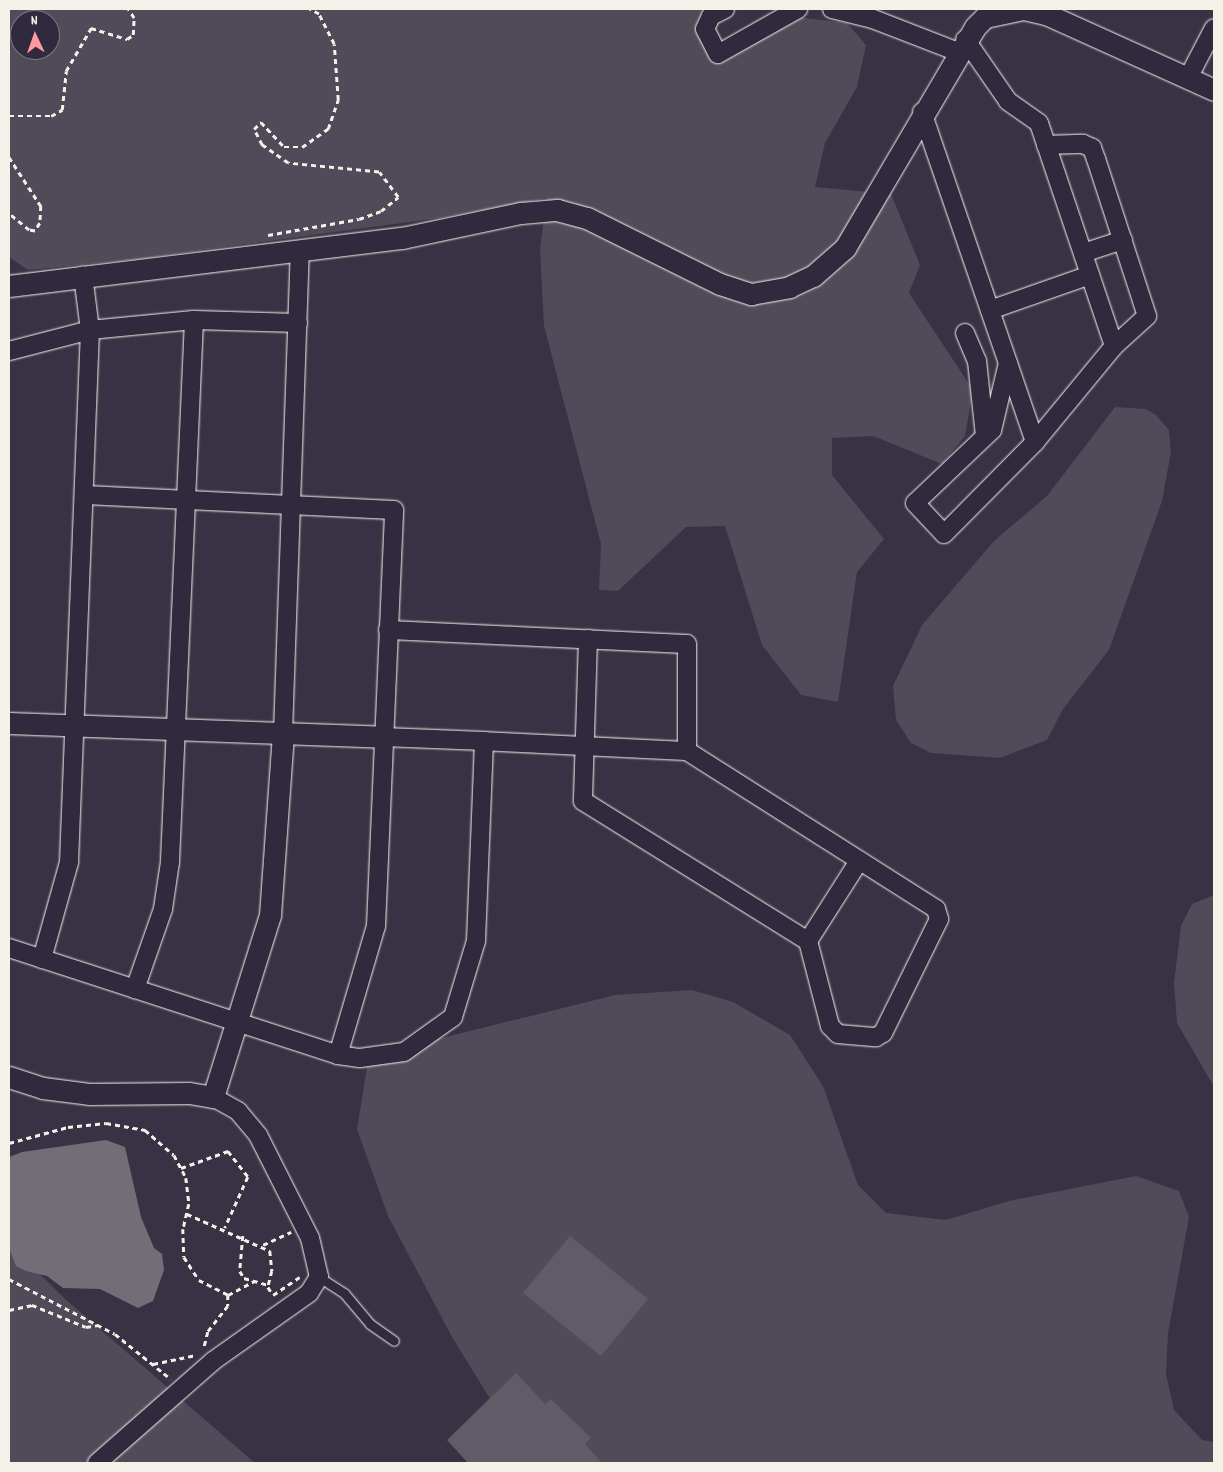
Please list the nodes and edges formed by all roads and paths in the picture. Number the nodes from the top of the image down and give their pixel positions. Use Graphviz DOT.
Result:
graph roads {
  1 [pos="128,9"];
  2 [pos="309,9"];
  3 [pos="724,9"];
  4 [pos="798,9"];
  5 [pos="834,9"];
  6 [pos="1024,9"];
  7 [pos="981,13"];
  8 [pos="1214,28"];
  9 [pos="962,46"];
  10 [pos="1188,78"];
  11 [pos="1214,90"];
  12 [pos="922,112"];
  13 [pos="9,116"];
  14 [pos="1046,145"];
  15 [pos="9,157"];
  16 [pos="9,214"];
  17 [pos="262,237"];
  18 [pos="1123,240"];
  19 [pos="300,250"];
  20 [pos="1083,253"];
  21 [pos="83,275"];
  22 [pos="1090,275"];
  23 [pos="9,286"];
  24 [pos="990,310"];
  25 [pos="194,320"];
  26 [pos="298,323"];
  27 [pos="90,330"];
  28 [pos="965,333"];
  29 [pos="1114,346"];
  30 [pos="9,351"];
  31 [pos="1008,363"];
  32 [pos="985,436"];
  33 [pos="1036,442"];
  34 [pos="84,495"];
  35 [pos="186,500"];
  36 [pos="291,505"];
  37 [pos="388,630"];
  38 [pos="588,639"];
  39 [pos="9,723"];
  40 [pos="75,726"];
  41 [pos="176,729"];
  42 [pos="283,734"];
  43 [pos="383,737"];
  44 [pos="484,741"];
  45 [pos="585,746"];
  46 [pos="686,751"];
  47 [pos="859,861"];
  48 [pos="808,941"];
  49 [pos="9,948"];
  50 [pos="42,959"];
  51 [pos="135,989"];
  52 [pos="237,1021"];
  53 [pos="338,1055"];
  54 [pos="9,1077"];
  55 [pos="213,1097"];
  56 [pos="9,1143"];
  57 [pos="181,1168"];
  58 [pos="187,1214"];
  59 [pos="304,1225"];
  60 [pos="225,1229"];
  61 [pos="243,1236"];
  62 [pos="262,1245"];
  63 [pos="319,1277"];
  64 [pos="9,1279"];
  65 [pos="254,1281"];
  66 [pos="268,1285"];
  67 [pos="228,1295"];
  68 [pos="9,1310"];
  69 [pos="99,1325"];
  70 [pos="394,1341"];
  71 [pos="154,1364"];
  72 [pos="181,1388"];
  73 [pos="96,1463"];
  1 -- 13 [label="path"];
  2 -- 17 [label="path"];
  3 -- 4 [label="street"];
  5 -- 9 [label="street"];
  6 -- 7 [label="street"];
  6 -- 10 [label="street"];
  7 -- 9 [label="street"];
  8 -- 10 [label="street"];
  9 -- 12 [label="street"];
  9 -- 14 [label="street"];
  10 -- 11 [label="street"];
  12 -- 19 [label="street"];
  12 -- 24 [label="street"];
  14 -- 18 [label="street"];
  14 -- 20 [label="street"];
  15 -- 16 [label="path"];
  18 -- 20 [label="street"];
  18 -- 29 [label="street"];
  19 -- 21 [label="street"];
  19 -- 26 [label="street"];
  20 -- 22 [label="street"];
  21 -- 23 [label="street"];
  21 -- 27 [label="street"];
  22 -- 24 [label="street"];
  22 -- 29 [label="street"];
  24 -- 31 [label="street"];
  25 -- 26 [label="street"];
  25 -- 27 [label="street"];
  25 -- 35 [label="street"];
  26 -- 36 [label="street"];
  27 -- 30 [label="street"];
  27 -- 34 [label="street"];
  28 -- 32 [label="street"];
  29 -- 33 [label="street"];
  31 -- 32 [label="street"];
  31 -- 33 [label="street"];
  32 -- 33 [label="street"];
  34 -- 35 [label="street"];
  34 -- 40 [label="street"];
  35 -- 36 [label="street"];
  35 -- 41 [label="street"];
  36 -- 37 [label="street"];
  36 -- 42 [label="street"];
  37 -- 38 [label="street"];
  37 -- 43 [label="street"];
  38 -- 45 [label="street"];
  38 -- 46 [label="street"];
  39 -- 40 [label="street"];
  40 -- 41 [label="street"];
  40 -- 50 [label="street"];
  41 -- 42 [label="street"];
  41 -- 51 [label="street"];
  42 -- 43 [label="street"];
  42 -- 52 [label="street"];
  43 -- 44 [label="street"];
  43 -- 53 [label="street"];
  44 -- 45 [label="street"];
  44 -- 53 [label="street"];
  45 -- 46 [label="street"];
  45 -- 48 [label="street"];
  46 -- 47 [label="street"];
  47 -- 48 [label="street"];
  47 -- 48 [label="street"];
  49 -- 50 [label="street"];
  50 -- 51 [label="street"];
  51 -- 52 [label="street"];
  52 -- 53 [label="street"];
  52 -- 55 [label="street"];
  54 -- 55 [label="street"];
  55 -- 59 [label="street"];
  56 -- 57 [label="path"];
  57 -- 58 [label="path"];
  57 -- 60 [label="path"];
  58 -- 60 [label="path"];
  58 -- 67 [label="path"];
  59 -- 62 [label="path"];
  59 -- 63 [label="street"];
  60 -- 61 [label="path"];
  61 -- 62 [label="path"];
  61 -- 65 [label="path"];
  62 -- 66 [label="path"];
  63 -- 66 [label="path"];
  63 -- 70 [label="lane"];
  63 -- 72 [label="street"];
  64 -- 69 [label="path"];
  65 -- 66 [label="path"];
  65 -- 67 [label="path"];
  67 -- 71 [label="path"];
  68 -- 69 [label="path"];
  69 -- 71 [label="path"];
  71 -- 72 [label="path"];
  72 -- 73 [label="street"];
}
